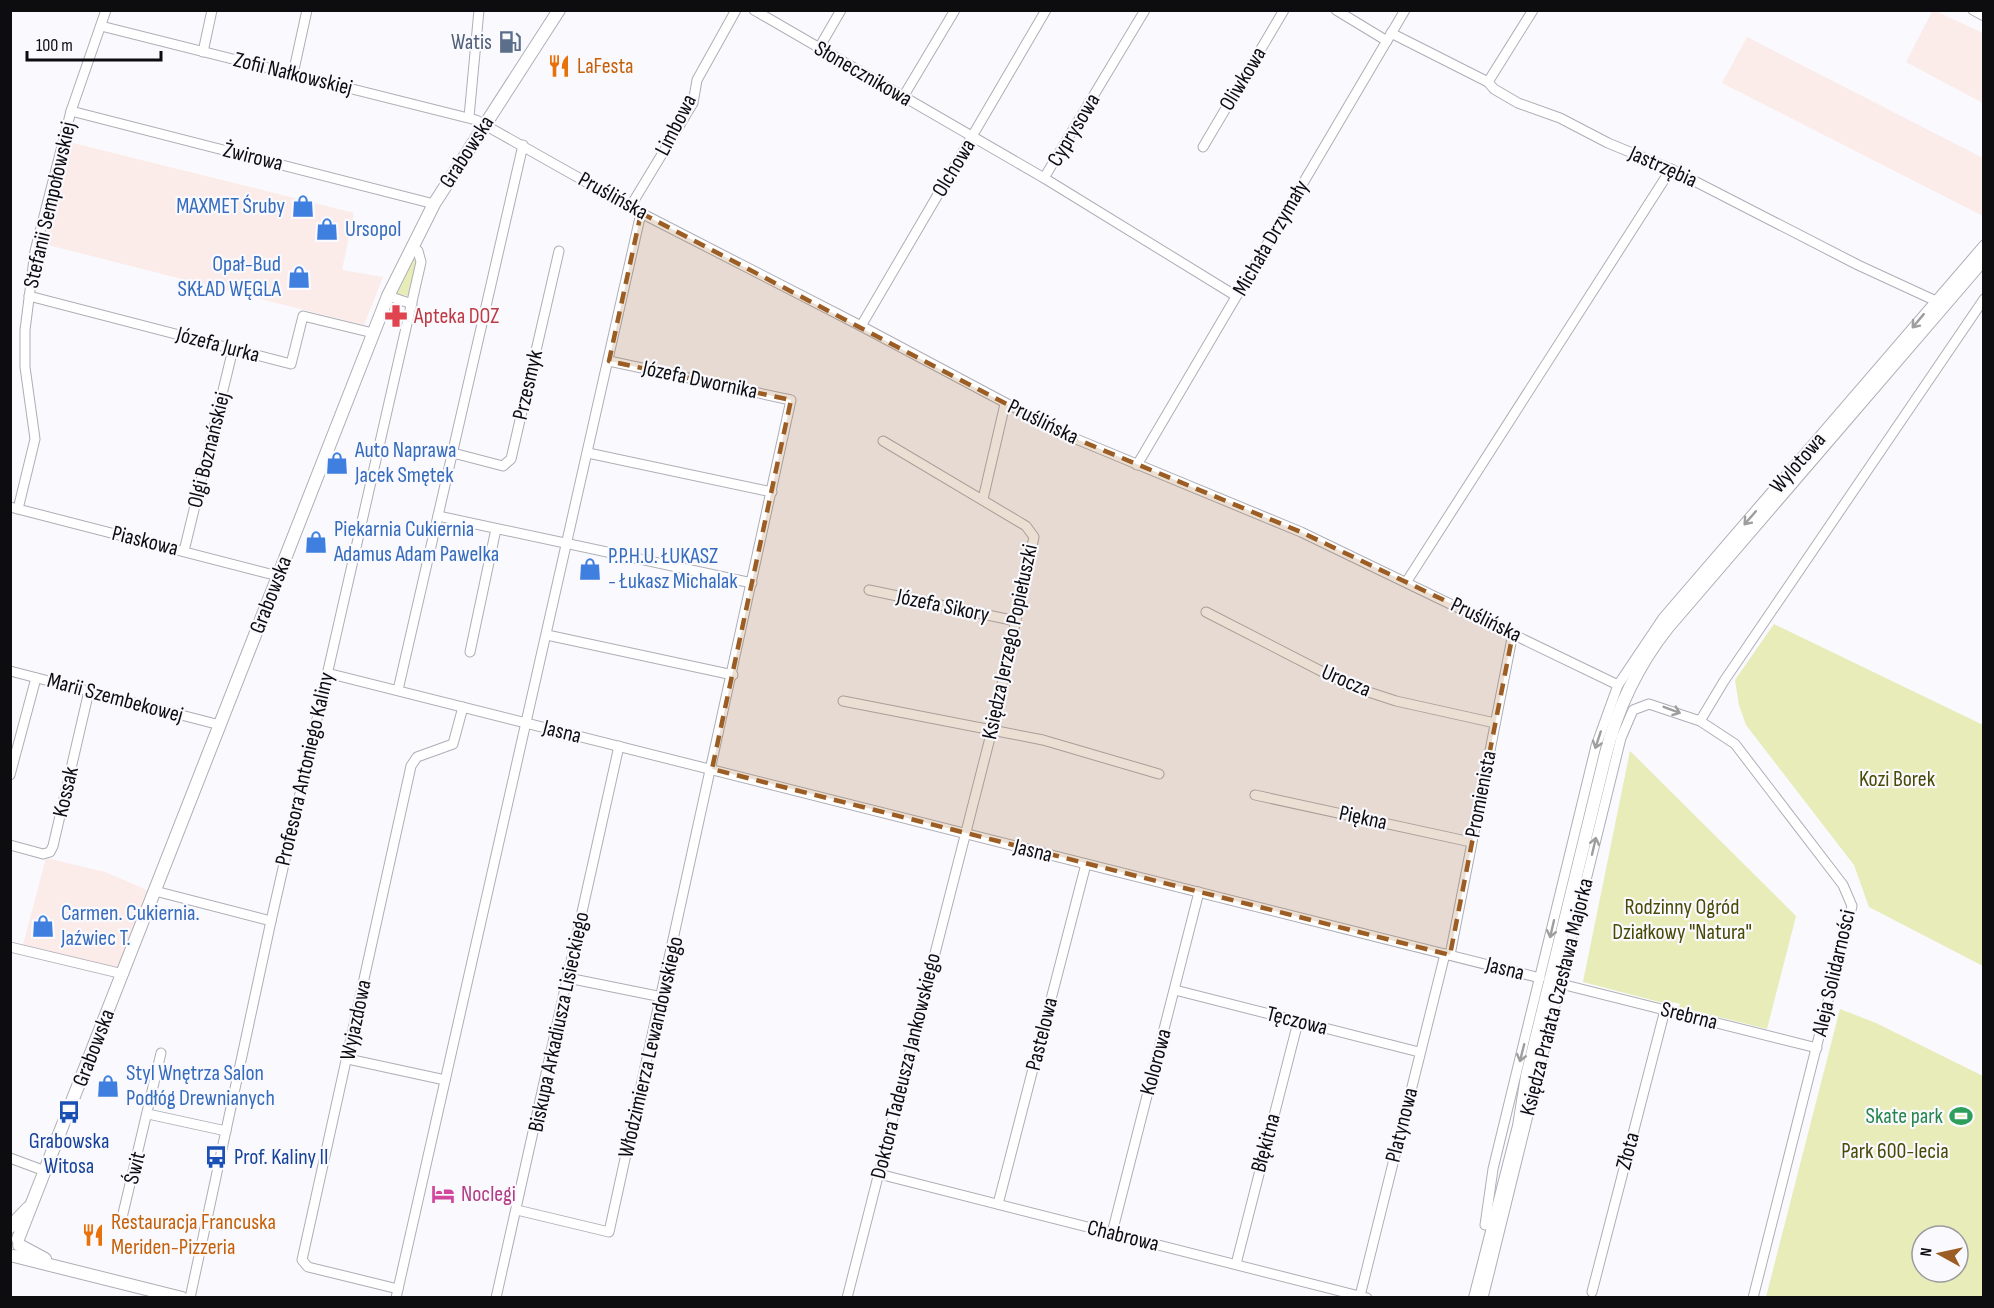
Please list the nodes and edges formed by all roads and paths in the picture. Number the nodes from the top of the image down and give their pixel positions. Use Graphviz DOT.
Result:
graph roads {
  1 [pos="106,10"];
  2 [pos="212,10"];
  3 [pos="307,10"];
  4 [pos="478,10"];
  5 [pos="559,10"];
  6 [pos="736,10"];
  7 [pos="754,10"];
  8 [pos="841,10"];
  9 [pos="955,10"];
  10 [pos="1046,10"];
  11 [pos="1145,10"];
  12 [pos="1284,10"];
  13 [pos="1336,10"];
  14 [pos="1405,10"];
  15 [pos="1533,10"];
  16 [pos="1973,10"];
  17 [pos="1983,16"];
  18 [pos="101,26"];
  19 [pos="1389,37"];
  20 [pos="819,48"];
  21 [pos="203,52"];
  22 [pos="293,74"];
  23 [pos="1488,82"];
  24 [pos="903,97"];
  25 [pos="71,111"];
  26 [pos="469,117"];
  27 [pos="485,124"];
  28 [pos="972,137"];
  29 [pos="523,145"];
  30 [pos="1203,147"];
  31 [pos="1671,169"];
  32 [pos="1044,178"];
  33 [pos="434,204"];
  34 [pos="630,207"];
  35 [pos="641,213"];
  36 [pos="1983,245"];
  37 [pos="412,246"];
  38 [pos="559,251"];
  39 [pos="1983,259"];
  40 [pos="29,296"];
  41 [pos="388,296"];
  42 [pos="1236,296"];
  43 [pos="1983,299"];
  44 [pos="1936,301"];
  45 [pos="412,304"];
  46 [pos="861,326"];
  47 [pos="373,333"];
  48 [pos="233,349"];
  49 [pos="609,361"];
  50 [pos="791,400"];
  51 [pos="1005,404"];
  52 [pos="883,441"];
  53 [pos="453,453"];
  54 [pos="588,453"];
  55 [pos="1137,465"];
  56 [pos="772,492"];
  57 [pos="983,499"];
  58 [pos="14,508"];
  59 [pos="438,516"];
  60 [pos="496,529"];
  61 [pos="568,544"];
  62 [pos="184,550"];
  63 [pos="278,576"];
  64 [pos="1407,581"];
  65 [pos="752,583"];
  66 [pos="869,590"];
  67 [pos="1206,612"];
  68 [pos="1016,621"];
  69 [pos="1513,633"];
  70 [pos="547,634"];
  71 [pos="470,652"];
  72 [pos="10,671"];
  73 [pos="327,673"];
  74 [pos="732,675"];
  75 [pos="36,678"];
  76 [pos="1618,685"];
  77 [pos="398,690"];
  78 [pos="89,691"];
  79 [pos="1625,696"];
  80 [pos="843,700"];
  81 [pos="1643,705"];
  82 [pos="462,707"];
  83 [pos="1700,721"];
  84 [pos="526,723"];
  85 [pos="1495,723"];
  86 [pos="220,725"];
  87 [pos="992,730"];
  88 [pos="619,746"];
  89 [pos="712,769"];
  90 [pos="1159,774"];
  91 [pos="10,775"];
  92 [pos="1256,795"];
  93 [pos="966,834"];
  94 [pos="1471,842"];
  95 [pos="10,845"];
  96 [pos="1086,864"];
  97 [pos="155,891"];
  98 [pos="1199,892"];
  99 [pos="271,921"];
  100 [pos="10,946"];
  101 [pos="1447,955"];
  102 [pos="123,974"];
  103 [pos="568,978"];
  104 [pos="1540,978"];
  105 [pos="1561,984"];
  106 [pos="1175,990"];
  107 [pos="662,998"];
  108 [pos="1665,1010"];
  109 [pos="1299,1022"];
  110 [pos="1817,1048"];
  111 [pos="1419,1052"];
  112 [pos="160,1053"];
  113 [pos="348,1059"];
  114 [pos="1527,1076"];
  115 [pos="445,1080"];
  116 [pos="148,1114"];
  117 [pos="226,1131"];
  118 [pos="10,1158"];
  119 [pos="45,1171"];
  120 [pos="879,1174"];
  121 [pos="998,1204"];
  122 [pos="517,1210"];
  123 [pos="122,1222"];
  124 [pos="1485,1224"];
  125 [pos="1112,1233"];
  126 [pos="13,1247"];
  127 [pos="1236,1264"];
  128 [pos="1592,1292"];
  129 [pos="397,1293"];
  130 [pos="1364,1297"];
  131 [pos="182,1298"];
  132 [pos="190,1298"];
  133 [pos="496,1298"];
  134 [pos="847,1298"];
  135 [pos="1467,1298"];
  136 [pos="1475,1298"];
  137 [pos="1483,1298"];
  138 [pos="1753,1298"];
  1 -- 18 [label="street, Stefanii Sempołowskiej"];
  2 -- 21 [label="street"];
  3 -- 22 [label="street"];
  4 -- 26 [label="street"];
  5 -- 27 [label="street, Grabowska"];
  6 -- 34 [label="street, Limbowa"];
  7 -- 20 [label="street, Słonecznikowa"];
  8 -- 20 [label="street"];
  9 -- 24 [label="street"];
  10 -- 28 [label="street, Olchowa"];
  11 -- 32 [label="street, Cyprysowa"];
  12 -- 30 [label="street, Oliwkowa"];
  13 -- 19 [label="street, Jastrzębia"];
  14 -- 19 [label="street, Michała Drzymały"];
  15 -- 23 [label="street"];
  16 -- 17 [label="street"];
  18 -- 21 [label="street, Zofii Nałkowskiej"];
  18 -- 25 [label="street, Stefanii Sempołowskiej"];
  19 -- 23 [label="street, Jastrzębia"];
  19 -- 42 [label="street, Michała Drzymały"];
  20 -- 24 [label="street, Słonecznikowa"];
  21 -- 22 [label="street, Zofii Nałkowskiej"];
  22 -- 26 [label="street, Zofii Nałkowskiej"];
  23 -- 31 [label="street, Jastrzębia"];
  24 -- 28 [label="street, Słonecznikowa"];
  25 -- 33 [label="street, Żwirowa"];
  25 -- 40 [label="street, Stefanii Sempołowskiej"];
  26 -- 27 [label="street, Zofii Nałkowskiej"];
  27 -- 29 [label="street, Pruślińska"];
  27 -- 33 [label="street, Grabowska"];
  28 -- 32 [label="street, Cyprysowa"];
  28 -- 46 [label="street, Olchowa"];
  29 -- 34 [label="street, Pruślińska"];
  29 -- 53 [label="street"];
  31 -- 44 [label="street, Jastrzębia"];
  31 -- 64 [label="street"];
  32 -- 42 [label="street"];
  33 -- 37 [label="street, Grabowska"];
  34 -- 35 [label="street, Pruślińska"];
  35 -- 46 [label="street, Pruślińska"];
  35 -- 49 [label="street"];
  36 -- 44 [label="street, Wylotowa"];
  37 -- 41 [label="street, Grabowska"];
  37 -- 45 [label="street, Profesora Antoniego Kaliny"];
  38 -- 53 [label="street, Przesmyk"];
  39 -- 79 [label="street, Wylotowa"];
  40 -- 48 [label="street, Józefa Jurka"];
  40 -- 58 [label="street, Stefanii Sempołowskiej"];
  41 -- 45 [label="street"];
  41 -- 47 [label="street, Grabowska"];
  42 -- 55 [label="street, Michała Drzymały"];
  43 -- 83 [label="street"];
  44 -- 76 [label="street, Wylotowa, one-way"];
  45 -- 73 [label="street, Profesora Antoniego Kaliny"];
  46 -- 51 [label="street, Pruślińska"];
  47 -- 48 [label="street, Józefa Jurka"];
  47 -- 63 [label="street, Grabowska"];
  48 -- 62 [label="street, Olgi Boznańskiej"];
  49 -- 50 [label="street, Józefa Dwornika"];
  49 -- 54 [label="street"];
  50 -- 56 [label="street, Włodzimierza Lewandowskiego"];
  51 -- 55 [label="street, Pruślińska"];
  51 -- 57 [label="street"];
  52 -- 57 [label="street"];
  53 -- 59 [label="street"];
  54 -- 56 [label="street"];
  54 -- 61 [label="street"];
  55 -- 64 [label="street, Pruślińska"];
  56 -- 65 [label="street, Włodzimierza Lewandowskiego"];
  57 -- 68 [label="street, Księdza Jerzego Popiełuszki"];
  58 -- 62 [label="street, Piaskowa"];
  59 -- 60 [label="street"];
  59 -- 77 [label="street"];
  60 -- 61 [label="street"];
  60 -- 71 [label="street"];
  61 -- 65 [label="street"];
  61 -- 70 [label="street"];
  62 -- 63 [label="street, Piaskowa"];
  63 -- 86 [label="street, Grabowska"];
  64 -- 69 [label="street, Pruślińska"];
  65 -- 74 [label="street, Włodzimierza Lewandowskiego"];
  66 -- 68 [label="street, Józefa Sikory"];
  67 -- 85 [label="street, Urocza"];
  68 -- 87 [label="street, Księdza Jerzego Popiełuszki"];
  69 -- 76 [label="street, Pruślińska"];
  69 -- 85 [label="street, Promienista"];
  70 -- 74 [label="street"];
  70 -- 84 [label="street"];
  72 -- 75 [label="street, Marii Szembekowej"];
  73 -- 77 [label="street, Jasna"];
  73 -- 99 [label="street, Profesora Antoniego Kaliny"];
  74 -- 89 [label="street, Włodzimierza Lewandowskiego"];
  75 -- 78 [label="street, Marii Szembekowej"];
  75 -- 91 [label="street"];
  76 -- 104 [label="street, Księdza Prałata Czesława Majorka, one-way"];
  77 -- 82 [label="street, Jasna"];
  78 -- 86 [label="street, Marii Szembekowej"];
  78 -- 95 [label="street, Kossak"];
  79 -- 114 [label="street, Księdza Prałata Czesława Majorka"];
  80 -- 87 [label="street"];
  81 -- 83 [label="street, Aleja Solidarności, one-way"];
  105 -- 81 [label="street, Księdza Prałata Czesława Majorka, one-way"];
  82 -- 84 [label="street, Jasna"];
  82 -- 113 [label="street, Wyjazdowa"];
  83 -- 110 [label="street, Aleja Solidarności"];
  84 -- 88 [label="street, Jasna"];
  84 -- 115 [label="street"];
  85 -- 94 [label="street, Promienista"];
  86 -- 97 [label="street, Grabowska"];
  87 -- 90 [label="street"];
  87 -- 93 [label="street, Księdza Jerzego Popiełuszki"];
  88 -- 89 [label="street, Jasna"];
  88 -- 103 [label="street, Biskupa Arkadiusza Lisieckiego"];
  89 -- 93 [label="street, Jasna"];
  89 -- 107 [label="street, Włodzimierza Lewandowskiego"];
  92 -- 94 [label="street, Piękna"];
  93 -- 96 [label="street, Jasna"];
  93 -- 120 [label="street, Doktora Tadeusza Jankowskiego"];
  94 -- 101 [label="street, Promienista"];
  96 -- 98 [label="street, Jasna"];
  96 -- 121 [label="street, Pastelowa"];
  97 -- 99 [label="street"];
  97 -- 102 [label="street, Grabowska"];
  98 -- 101 [label="street, Jasna"];
  98 -- 106 [label="street, Kolorowa"];
  99 -- 117 [label="street, Profesora Antoniego Kaliny"];
  100 -- 102 [label="street"];
  101 -- 104 [label="street, Jasna"];
  101 -- 111 [label="street, Platynowa"];
  102 -- 119 [label="street, Grabowska"];
  103 -- 107 [label="street"];
  103 -- 122 [label="street, Biskupa Arkadiusza Lisieckiego"];
  104 -- 124 [label="street, Księdza Prałata Czesława Majorka, one-way"];
  105 -- 108 [label="street, Srebrna"];
  105 -- 137 [label="street, Księdza Prałata Czesława Majorka"];
  106 -- 109 [label="street, Tęczowa"];
  106 -- 125 [label="street, Kolorowa"];
  107 -- 122 [label="street, Włodzimierza Lewandowskiego"];
  108 -- 110 [label="street, Srebrna"];
  108 -- 128 [label="street, Złota"];
  109 -- 111 [label="street, Tęczowa"];
  109 -- 127 [label="street, Błękitna"];
  110 -- 138 [label="street, Aleja Solidarności"];
  111 -- 130 [label="street, Platynowa"];
  112 -- 116 [label="street, Świt"];
  113 -- 115 [label="street"];
  113 -- 129 [label="street, Wyjazdowa"];
  114 -- 124 [label="street, Księdza Prałata Czesława Majorka"];
  114 -- 136 [label="street, Księdza Prałata Czesława Majorka"];
  115 -- 129 [label="street"];
  116 -- 117 [label="street"];
  116 -- 123 [label="street, Świt"];
  117 -- 132 [label="street, Profesora Antoniego Kaliny"];
  118 -- 119 [label="street"];
  119 -- 126 [label="street, Grabowska"];
  120 -- 121 [label="street, Chabrowa"];
  120 -- 134 [label="street, Doktora Tadeusza Jankowskiego"];
  121 -- 125 [label="street, Chabrowa"];
  122 -- 133 [label="street, Biskupa Arkadiusza Lisieckiego"];
  124 -- 135 [label="street, Księdza Prałata Czesława Majorka"];
  125 -- 127 [label="street, Chabrowa"];
  126 -- 131 [label="street"];
  127 -- 130 [label="street, Chabrowa"];
}
